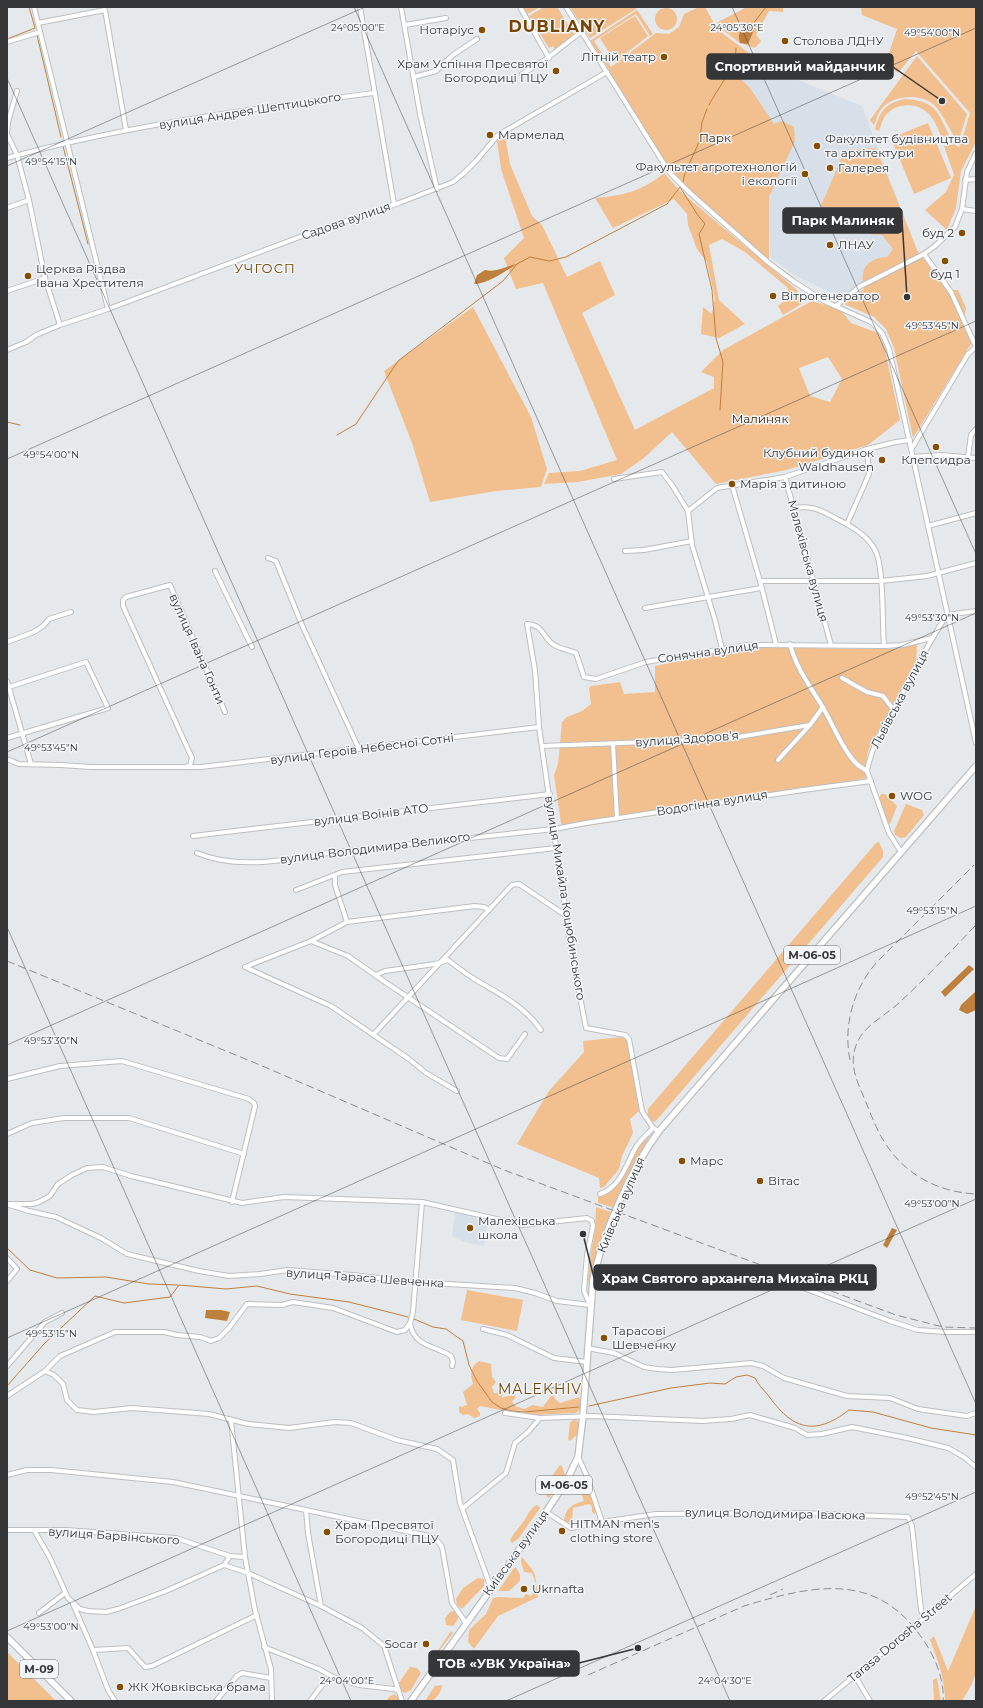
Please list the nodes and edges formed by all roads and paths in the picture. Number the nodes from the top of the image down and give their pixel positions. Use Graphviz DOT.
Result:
graph roads {
  1 [pos="34,7"];
  2 [pos="360,7"];
  3 [pos="401,7"];
  4 [pos="520,7"];
  5 [pos="566,7"];
  6 [pos="446,18"];
  7 [pos="38,23"];
  8 [pos="405,24"];
  9 [pos="40,32"];
  10 [pos="582,32"];
  11 [pos="477,40"];
  12 [pos="7,42"];
  13 [pos="549,58"];
  14 [pos="607,72"];
  15 [pos="522,74"];
  16 [pos="414,77"];
  17 [pos="17,91"];
  18 [pos="374,93"];
  19 [pos="126,130"];
  20 [pos="66,142"];
  21 [pos="976,153"];
  22 [pos="17,155"];
  23 [pos="7,158"];
  24 [pos="976,179"];
  25 [pos="965,180"];
  26 [pos="437,189"];
  27 [pos="29,200"];
  28 [pos="394,204"];
  29 [pos="7,208"];
  30 [pos="962,209"];
  31 [pos="976,212"];
  32 [pos="924,254"];
  33 [pos="44,278"];
  34 [pos="7,291"];
  35 [pos="836,306"];
  36 [pos="108,309"];
  37 [pos="60,325"];
  38 [pos="976,347"];
  39 [pos="7,350"];
  40 [pos="976,429"];
  41 [pos="910,440"];
  42 [pos="911,448"];
  43 [pos="867,449"];
  44 [pos="913,457"];
  45 [pos="968,457"];
  46 [pos="976,458"];
  47 [pos="785,477"];
  48 [pos="614,479"];
  49 [pos="732,485"];
  50 [pos="794,508"];
  51 [pos="688,511"];
  52 [pos="976,513"];
  53 [pos="847,524"];
  54 [pos="928,526"];
  55 [pos="692,541"];
  56 [pos="625,551"];
  57 [pos="268,558"];
  58 [pos="976,562"];
  59 [pos="215,571"];
  60 [pos="939,573"];
  61 [pos="760,580"];
  62 [pos="812,581"];
  63 [pos="881,581"];
  64 [pos="762,588"];
  65 [pos="708,598"];
  66 [pos="645,608"];
  67 [pos="976,611"];
  68 [pos="70,612"];
  69 [pos="947,615"];
  70 [pos="932,638"];
  71 [pos="7,642"];
  72 [pos="776,644"];
  73 [pos="790,644"];
  74 [pos="830,645"];
  75 [pos="884,646"];
  76 [pos="252,647"];
  77 [pos="722,650"];
  78 [pos="576,653"];
  79 [pos="842,678"];
  80 [pos="7,681"];
  81 [pos="9,686"];
  82 [pos="823,708"];
  83 [pos="894,709"];
  84 [pos="225,712"];
  85 [pos="810,725"];
  86 [pos="539,727"];
  87 [pos="23,733"];
  88 [pos="7,738"];
  89 [pos="976,743"];
  90 [pos="614,744"];
  91 [pos="542,746"];
  92 [pos="359,749"];
  93 [pos="7,758"];
  94 [pos="778,760"];
  95 [pos="31,764"];
  96 [pos="976,766"];
  97 [pos="186,767"];
  98 [pos="867,771"];
  99 [pos="871,781"];
  100 [pos="549,794"];
  101 [pos="617,818"];
  102 [pos="554,829"];
  103 [pos="193,836"];
  104 [pos="556,848"];
  105 [pos="901,852"];
  106 [pos="197,853"];
  107 [pos="335,876"];
  108 [pos="296,890"];
  109 [pos="488,910"];
  110 [pos="566,915"];
  111 [pos="348,922"];
  112 [pos="311,941"];
  113 [pos="442,962"];
  114 [pos="376,975"];
  115 [pos="409,998"];
  116 [pos="541,1030"];
  117 [pos="525,1034"];
  118 [pos="373,1035"];
  119 [pos="7,1079"];
  120 [pos="457,1091"];
  121 [pos="656,1130"];
  122 [pos="7,1134"];
  123 [pos="244,1154"];
  124 [pos="600,1194"];
  125 [pos="232,1202"];
  126 [pos="422,1202"];
  127 [pos="7,1204"];
  128 [pos="7,1258"];
  129 [pos="593,1280"];
  130 [pos="7,1281"];
  131 [pos="415,1282"];
  132 [pos="590,1305"];
  133 [pos="62,1313"];
  134 [pos="410,1323"];
  135 [pos="483,1329"];
  136 [pos="976,1332"];
  137 [pos="587,1348"];
  138 [pos="587,1362"];
  139 [pos="7,1366"];
  140 [pos="452,1366"];
  141 [pos="45,1370"];
  142 [pos="7,1396"];
  143 [pos="976,1412"];
  144 [pos="505,1413"];
  145 [pos="583,1416"];
  146 [pos="540,1418"];
  147 [pos="231,1420"];
  148 [pos="578,1457"];
  149 [pos="976,1467"];
  150 [pos="7,1475"];
  151 [pos="238,1497"];
  152 [pos="463,1508"];
  153 [pos="306,1510"];
  154 [pos="546,1512"];
  155 [pos="602,1522"];
  156 [pos="7,1530"];
  157 [pos="34,1530"];
  158 [pos="230,1556"];
  159 [pos="245,1558"];
  160 [pos="224,1565"];
  161 [pos="248,1573"];
  162 [pos="976,1574"];
  163 [pos="491,1588"];
  164 [pos="65,1593"];
  165 [pos="73,1604"];
  166 [pos="321,1606"];
  167 [pos="39,1613"];
  168 [pos="257,1615"];
  169 [pos="923,1619"];
  170 [pos="466,1623"];
  171 [pos="7,1637"];
  172 [pos="264,1647"];
  173 [pos="93,1650"];
  174 [pos="855,1676"];
  175 [pos="333,1677"];
  176 [pos="271,1678"];
  177 [pos="398,1691"];
  178 [pos="71,1701"];
  179 [pos="115,1701"];
  180 [pos="216,1701"];
  181 [pos="272,1701"];
  182 [pos="310,1701"];
  183 [pos="402,1701"];
  184 [pos="411,1701"];
  185 [pos="824,1701"];
  186 [pos="870,1701"];
  1 -- 7 [label="street"];
  2 -- 18 [label="street"];
  3 -- 8 [label="street"];
  4 -- 13 [label="street"];
  5 -- 10 [label="street"];
  6 -- 8 [label="street"];
  7 -- 9 [label="street"];
  7 -- 19 [label="street"];
  8 -- 16 [label="street"];
  9 -- 12 [label="street"];
  9 -- 20 [label="street"];
  10 -- 13 [label="street"];
  10 -- 14 [label="street"];
  11 -- 16 [label="street"];
  13 -- 15 [label="street"];
  14 -- 26 [label="street, Садова вулиця"];
  14 -- 35 [label="street"];
  16 -- 26 [label="street"];
  17 -- 22 [label="street"];
  18 -- 19 [label="street, вулиця Андрея Шептицького"];
  18 -- 28 [label="street"];
  19 -- 20 [label="street, вулиця Андрея Шептицького"];
  20 -- 22 [label="street, вулиця Андрея Шептицького"];
  20 -- 36 [label="street"];
  21 -- 25 [label="street"];
  22 -- 23 [label="street, вулиця Андрея Шептицького"];
  22 -- 27 [label="street"];
  24 -- 25 [label="street"];
  25 -- 30 [label="street"];
  26 -- 28 [label="street, Садова вулиця"];
  27 -- 29 [label="street"];
  27 -- 33 [label="street"];
  28 -- 36 [label="street, Садова вулиця"];
  30 -- 31 [label="street"];
  30 -- 32 [label="street"];
  32 -- 35 [label="street"];
  32 -- 38 [label="street"];
  33 -- 34 [label="street"];
  33 -- 37 [label="street"];
  35 -- 41 [label="street"];
  36 -- 37 [label="street, Садова вулиця"];
  37 -- 39 [label="street, Садова вулиця"];
  38 -- 42 [label="street"];
  40 -- 45 [label="street"];
  41 -- 42 [label="street"];
  41 -- 43 [label="street"];
  42 -- 44 [label="street"];
  43 -- 47 [label="street"];
  43 -- 53 [label="street"];
  44 -- 45 [label="street"];
  44 -- 54 [label="street"];
  45 -- 46 [label="street"];
  47 -- 49 [label="street"];
  47 -- 50 [label="street, Малехівська вулиця"];
  48 -- 51 [label="street"];
  49 -- 51 [label="street"];
  49 -- 61 [label="street"];
  50 -- 53 [label="street"];
  50 -- 62 [label="street, Малехівська вулиця"];
  51 -- 55 [label="street"];
  52 -- 54 [label="street"];
  53 -- 63 [label="street"];
  54 -- 60 [label="street"];
  55 -- 56 [label="street"];
  55 -- 65 [label="street"];
  57 -- 92 [label="street"];
  58 -- 60 [label="street"];
  59 -- 76 [label="street"];
  60 -- 63 [label="street"];
  60 -- 69 [label="street"];
  61 -- 62 [label="street"];
  61 -- 64 [label="street"];
  62 -- 63 [label="street"];
  62 -- 74 [label="street, Малехівська вулиця"];
  63 -- 75 [label="street"];
  64 -- 65 [label="street"];
  64 -- 72 [label="street"];
  65 -- 66 [label="street"];
  65 -- 77 [label="street"];
  67 -- 69 [label="street"];
  68 -- 71 [label="street"];
  69 -- 70 [label="street, Львівська вулиця"];
  69 -- 89 [label="street"];
  70 -- 75 [label="street, Сонячна вулиця"];
  70 -- 83 [label="street, Львівська вулиця"];
  72 -- 73 [label="street, Сонячна вулиця"];
  72 -- 77 [label="street, Сонячна вулиця"];
  73 -- 74 [label="street, Сонячна вулиця"];
  73 -- 82 [label="street"];
  74 -- 75 [label="street, Сонячна вулиця"];
  77 -- 78 [label="street, Сонячна вулиця"];
  78 -- 86 [label="street, вулиця Михайла Коцюбинського"];
  79 -- 83 [label="street"];
  80 -- 81 [label="street"];
  81 -- 87 [label="street"];
  81 -- 87 [label="street"];
  82 -- 85 [label="street"];
  82 -- 98 [label="street"];
  83 -- 98 [label="street, Львівська вулиця"];
  84 -- 97 [label="street, вулиця Івана Гонти"];
  85 -- 90 [label="street, вулиця Здоровʼя"];
  85 -- 94 [label="street"];
  86 -- 91 [label="street, вулиця Михайла Коцюбинського"];
  86 -- 92 [label="street, вулиця Героїв Небесної Сотні"];
  87 -- 88 [label="street"];
  87 -- 95 [label="street"];
  90 -- 91 [label="street, вулиця Здоровʼя"];
  90 -- 101 [label="street"];
  91 -- 100 [label="street, вулиця Михайла Коцюбинського"];
  92 -- 97 [label="street, вулиця Героїв Небесної Сотні"];
  93 -- 95 [label="street, вулиця Героїв Небесної Сотні"];
  95 -- 97 [label="street, вулиця Героїв Небесної Сотні"];
  96 -- 105 [label="highway, М-06-05"];
  98 -- 99 [label="street"];
  99 -- 101 [label="street, Водогінна вулиця"];
  99 -- 105 [label="street"];
  100 -- 102 [label="street, вулиця Михайла Коцюбинського"];
  100 -- 103 [label="street, вулиця Воїнів АТО"];
  101 -- 102 [label="street, Водогінна вулиця"];
  102 -- 104 [label="street, вулиця Михайла Коцюбинського"];
  102 -- 106 [label="street, вулиця Володимира Великого"];
  104 -- 107 [label="street, вулиця Володимира Великого"];
  104 -- 110 [label="street, вулиця Михайла Коцюбинського"];
  105 -- 121 [label="highway, Київська вулиця / М-06-05"];
  107 -- 108 [label="street, вулиця Володимира Великого"];
  107 -- 111 [label="street"];
  109 -- 110 [label="street"];
  109 -- 111 [label="street"];
  109 -- 113 [label="street"];
  110 -- 121 [label="street, вулиця Михайла Коцюбинського"];
  111 -- 112 [label="street"];
  112 -- 114 [label="street"];
  112 -- 118 [label="street"];
  113 -- 114 [label="street"];
  113 -- 115 [label="street"];
  113 -- 116 [label="street"];
  114 -- 115 [label="street"];
  115 -- 117 [label="street"];
  115 -- 118 [label="street"];
  118 -- 120 [label="street"];
  119 -- 123 [label="street"];
  121 -- 124 [label="street"];
  121 -- 129 [label="highway, Київська вулиця / М-06-05"];
  122 -- 123 [label="street"];
  123 -- 125 [label="street"];
  125 -- 126 [label="street"];
  125 -- 127 [label="street"];
  126 -- 131 [label="street"];
  126 -- 132 [label="street"];
  127 -- 131 [label="street, вулиця Тараса Шевченка"];
  128 -- 130 [label="street"];
  129 -- 132 [label="highway, Київська вулиця / М-06-05"];
  129 -- 136 [label="street"];
  131 -- 132 [label="street, вулиця Тараса Шевченка"];
  131 -- 134 [label="street"];
  132 -- 137 [label="highway, Київська вулиця / М-06-05"];
  133 -- 139 [label="street"];
  134 -- 140 [label="street"];
  134 -- 141 [label="street"];
  135 -- 138 [label="street"];
  137 -- 138 [label="highway, Київська вулиця / М-06-05"];
  137 -- 143 [label="street"];
  138 -- 145 [label="highway, Київська вулиця / М-06-05"];
  141 -- 142 [label="street"];
  141 -- 147 [label="street"];
  144 -- 146 [label="street"];
  145 -- 146 [label="street"];
  145 -- 148 [label="highway, Київська вулиця / М-06-05"];
  145 -- 149 [label="street"];
  146 -- 152 [label="street"];
  147 -- 151 [label="street"];
  147 -- 152 [label="street"];
  148 -- 154 [label="highway, Київська вулиця / М-06-05"];
  148 -- 155 [label="street"];
  150 -- 151 [label="street"];
  151 -- 153 [label="street"];
  151 -- 159 [label="street"];
  152 -- 163 [label="street"];
  153 -- 166 [label="street"];
  153 -- 170 [label="street"];
  154 -- 155 [label="street, вулиця Володимира Івасюка"];
  154 -- 163 [label="highway, Київська вулиця / М-06-05"];
  155 -- 169 [label="street, вулиця Володимира Івасюка"];
  156 -- 157 [label="street, вулиця Барвінського"];
  157 -- 158 [label="street, вулиця Барвінського"];
  157 -- 164 [label="street"];
  158 -- 159 [label="street, вулиця Барвінського"];
  158 -- 160 [label="street"];
  159 -- 161 [label="street"];
  160 -- 161 [label="street"];
  160 -- 165 [label="street"];
  161 -- 166 [label="street"];
  161 -- 168 [label="street"];
  162 -- 169 [label="street, Tarasa Dorosha Street"];
  163 -- 170 [label="highway, Київська вулиця / М-06-05"];
  164 -- 165 [label="street"];
  164 -- 167 [label="street"];
  165 -- 173 [label="street"];
  166 -- 177 [label="street"];
  168 -- 172 [label="street"];
  168 -- 173 [label="street"];
  169 -- 174 [label="street, Tarasa Dorosha Street, bridge"];
  170 -- 184 [label="highway, Київська вулиця / М-06-05"];
  171 -- 178 [label="highway, М-09"];
  172 -- 175 [label="street"];
  172 -- 176 [label="street"];
  173 -- 179 [label="street"];
  174 -- 185 [label="street, Tarasa Dorosha Street"];
  174 -- 186 [label="street"];
  175 -- 177 [label="street"];
  175 -- 182 [label="street"];
  176 -- 180 [label="street"];
  176 -- 181 [label="street"];
  177 -- 183 [label="street"];
}
